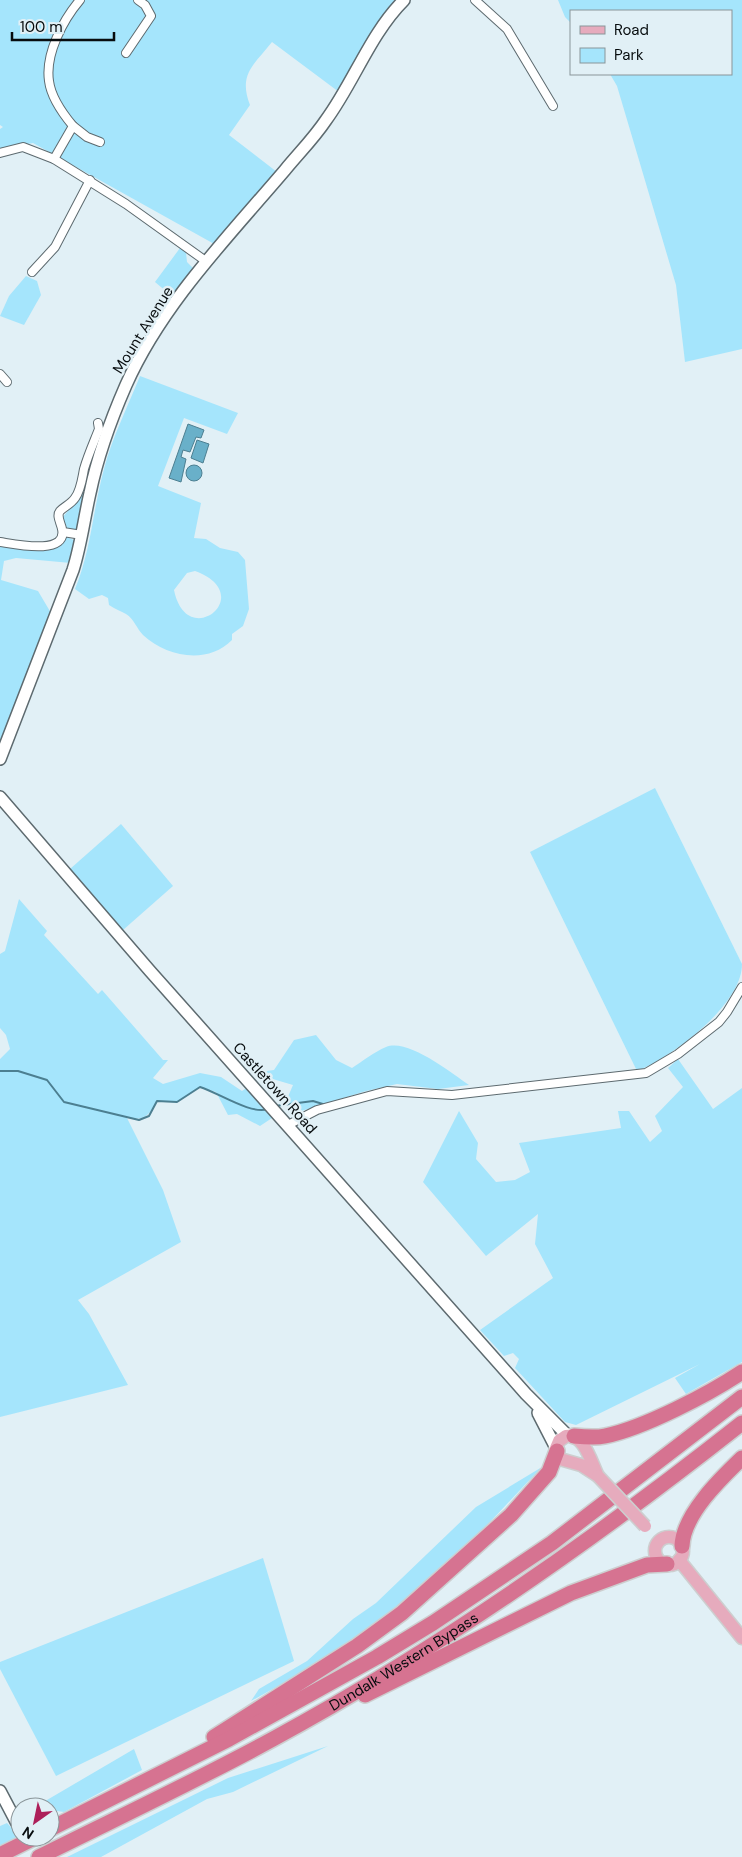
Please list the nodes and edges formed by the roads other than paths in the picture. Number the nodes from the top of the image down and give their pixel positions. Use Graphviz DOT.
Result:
graph roads {
  1 [pos="80,0"];
  2 [pos="138,0"];
  3 [pos="404,0"];
  4 [pos="475,0"];
  5 [pos="126,52"];
  6 [pos="553,106"];
  7 [pos="73,126"];
  8 [pos="87,137"];
  9 [pos="100,142"];
  10 [pos="82,144"];
  11 [pos="0,153"];
  12 [pos="54,159"];
  13 [pos="90,180"];
  14 [pos="207,262"];
  15 [pos="32,272"];
  16 [pos="0,374"];
  17 [pos="7,382"];
  18 [pos="98,423"];
  19 [pos="63,532"];
  20 [pos="82,535"];
  21 [pos="0,542"];
  22 [pos="0,759"];
  23 [pos="0,797"];
  24 [pos="742,987"];
  25 [pos="288,1125"];
  26 [pos="742,1372"];
  27 [pos="742,1397"];
  28 [pos="530,1398"];
  29 [pos="742,1423"];
  30 [pos="575,1439"];
  31 [pos="556,1450"];
  32 [pos="742,1458"];
  33 [pos="570,1463"];
  34 [pos="598,1476"];
  35 [pos="659,1541"];
  36 [pos="676,1557"];
  37 [pos="742,1638"];
  38 [pos="0,1791"];
  39 [pos="10,1810"];
  40 [pos="60,1824"];
  41 [pos="60,1824"];
  42 [pos="16,1847"];
  43 [pos="0,1855"];
  44 [pos="39,1857"];
  45 [pos="43,1857"];
  1 -- 7 [label="street"];
  2 -- 5 [label="street"];
  3 -- 14 [label="street, Mount Avenue"];
  4 -- 6 [label="street"];
  7 -- 8 [label="street"];
  7 -- 12 [label="street"];
  8 -- 9 [label="street"];
  8 -- 10 [label="street"];
  11 -- 12 [label="street"];
  12 -- 13 [label="street"];
  13 -- 14 [label="street"];
  13 -- 15 [label="street"];
  14 -- 20 [label="street, Mount Avenue"];
  16 -- 17 [label="street"];
  18 -- 19 [label="street"];
  19 -- 20 [label="street"];
  19 -- 21 [label="street"];
  20 -- 22 [label="street, Mount Avenue"];
  23 -- 25 [label="street, Castletown Road"];
  24 -- 25 [label="street"];
  25 -- 28 [label="street, Castletown Road"];
  26 -- 30 [label="highway"];
  27 -- 40 [label="highway, Dundalk Western Bypass"];
  28 -- 30 [label="street, Castletown Road"];
  28 -- 31 [label="street, Castletown Road"];
  29 -- 44 [label="highway, Dundalk Western Bypass"];
  30 -- 31 [label="main road"];
  30 -- 33 [label="main road"];
  30 -- 34 [label="main road"];
  31 -- 33 [label="main road"];
  31 -- 41 [label="highway"];
  32 -- 36 [label="highway"];
  33 -- 34 [label="main road"];
  34 -- 35 [label="main road, bridge"];
  35 -- 36 [label="main road"];
  35 -- 36 [label="main road"];
  36 -- 37 [label="main road"];
  36 -- 45 [label="highway"];
  38 -- 39 [label="street"];
  42 -- 43 [label="highway"];
}
